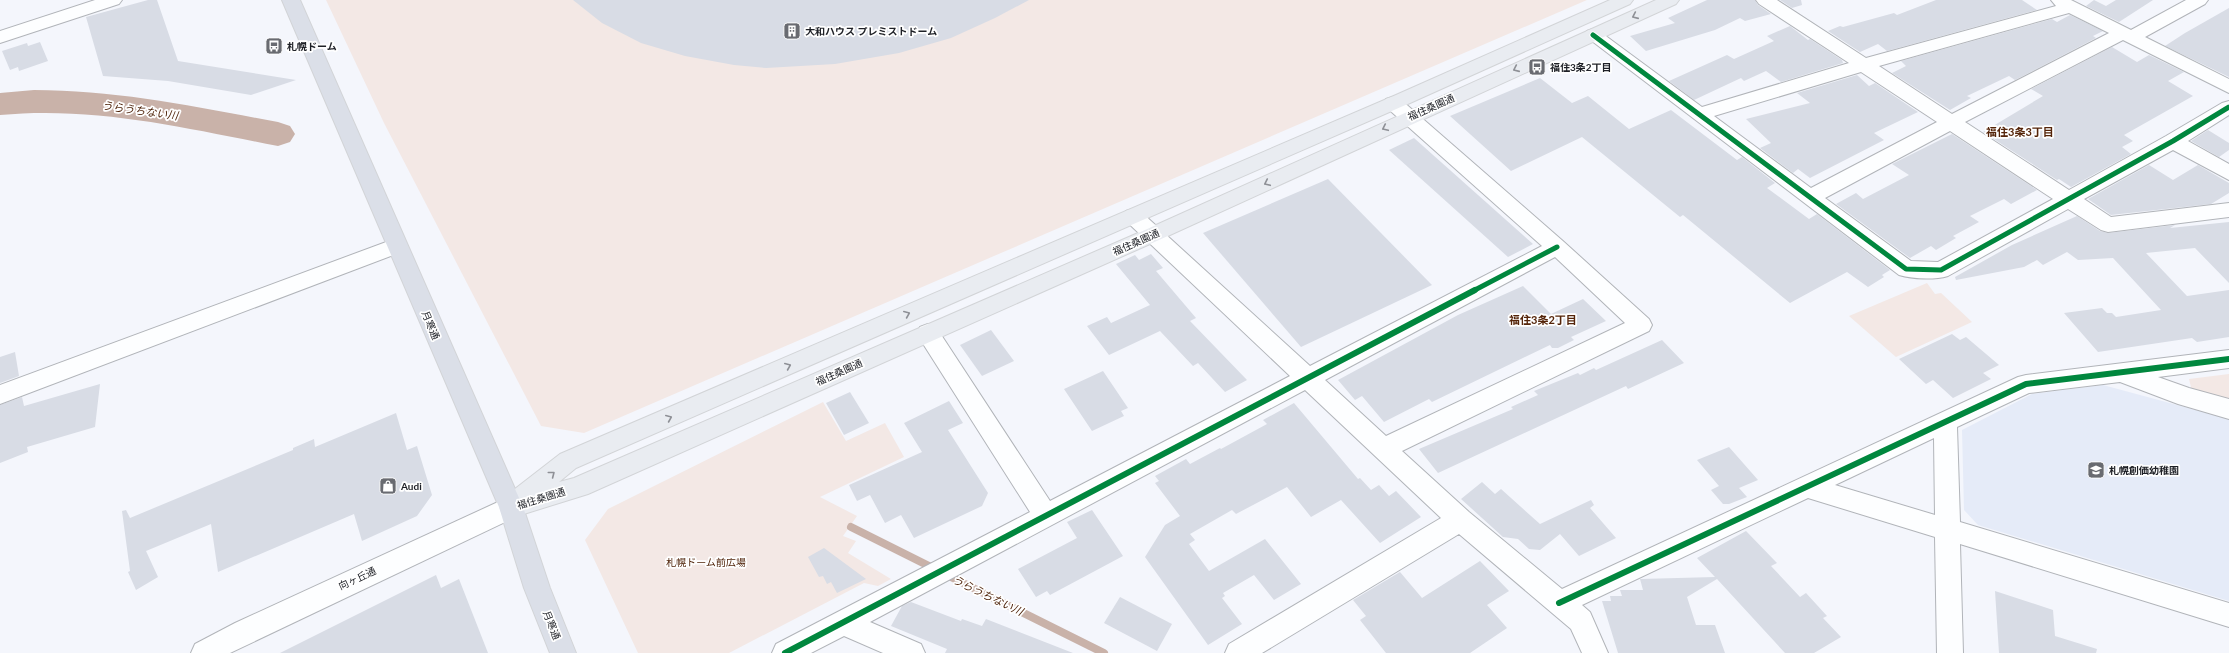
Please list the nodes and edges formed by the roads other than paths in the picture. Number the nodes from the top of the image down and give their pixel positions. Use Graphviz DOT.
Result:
graph roads {
  1 [pos="113,0"];
  2 [pos="291,0"];
  3 [pos="1624,0"];
  4 [pos="1670,0"];
  5 [pos="1765,0"];
  6 [pos="2199,0"];
  7 [pos="2065,4"];
  8 [pos="1593,35"];
  9 [pos="2128,35"];
  10 [pos="0,37"];
  11 [pos="1863,65"];
  12 [pos="2229,87"];
  13 [pos="1393,103"];
  14 [pos="2229,107"];
  15 [pos="1699,114"];
  16 [pos="1410,117"];
  17 [pos="1951,122"];
  18 [pos="2174,141"];
  19 [pos="2229,173"];
  20 [pos="1811,197"];
  21 [pos="2068,199"];
  22 [pos="2229,210"];
  23 [pos="1133,216"];
  24 [pos="1152,235"];
  25 [pos="397,246"];
  26 [pos="1557,247"];
  27 [pos="928,333"];
  28 [pos="2229,359"];
  29 [pos="2119,372"];
  30 [pos="1308,379"];
  31 [pos="0,395"];
  32 [pos="2229,409"];
  33 [pos="1945,422"];
  34 [pos="1382,449"];
  35 [pos="1808,487"];
  36 [pos="511,507"];
  37 [pos="1046,516"];
  38 [pos="1460,520"];
  39 [pos="1948,530"];
  40 [pos="1559,603"];
  41 [pos="2229,615"];
  42 [pos="844,623"];
  43 [pos="204,653"];
  44 [pos="563,653"];
  45 [pos="785,653"];
  46 [pos="912,653"];
  47 [pos="1238,653"];
  48 [pos="1595,653"];
  49 [pos="1950,653"];
  1 -- 10 [label="street"];
  2 -- 25 [label="highway, 月寒通"];
  3 -- 13 [label="main road, 福住桑園通"];
  4 -- 8 [label="main road, 福住桑園通, one-way"];
  5 -- 11 [label="street"];
  6 -- 9 [label="street"];
  7 -- 9 [label="street"];
  7 -- 11 [label="street"];
  8 -- 15 [label="street"];
  8 -- 16 [label="main road, 福住桑園通, one-way"];
  9 -- 12 [label="street"];
  9 -- 17 [label="street"];
  11 -- 15 [label="street"];
  11 -- 17 [label="street"];
  13 -- 16 [label="street"];
  13 -- 23 [label="main road, 福住桑園通"];
  14 -- 18 [label="street"];
  15 -- 20 [label="street"];
  16 -- 24 [label="main road, 福住桑園通, one-way"];
  16 -- 26 [label="street"];
  17 -- 20 [label="street"];
  17 -- 21 [label="street"];
  18 -- 19 [label="street"];
  18 -- 21 [label="street"];
  20 -- 21 [label="street"];
  21 -- 22 [label="street"];
  23 -- 24 [label="street"];
  36 -- 23 [label="main road, 福住桑園通, one-way"];
  24 -- 27 [label="main road, 福住桑園通"];
  24 -- 30 [label="street"];
  25 -- 31 [label="street"];
  25 -- 36 [label="highway, 月寒通"];
  26 -- 30 [label="street"];
  26 -- 34 [label="street"];
  27 -- 36 [label="main road, 福住桑園通"];
  27 -- 37 [label="street"];
  28 -- 29 [label="street"];
  29 -- 32 [label="street"];
  29 -- 33 [label="street"];
  30 -- 34 [label="street"];
  30 -- 37 [label="street"];
  33 -- 35 [label="street"];
  33 -- 39 [label="street"];
  34 -- 38 [label="street"];
  35 -- 39 [label="street"];
  35 -- 40 [label="street"];
  36 -- 43 [label="street, 向ヶ丘通"];
  36 -- 44 [label="highway, 月寒通"];
  37 -- 42 [label="street"];
  38 -- 40 [label="street"];
  38 -- 47 [label="street"];
  39 -- 41 [label="street"];
  39 -- 49 [label="street"];
  40 -- 48 [label="street"];
  42 -- 45 [label="street"];
  42 -- 46 [label="street"];
}
